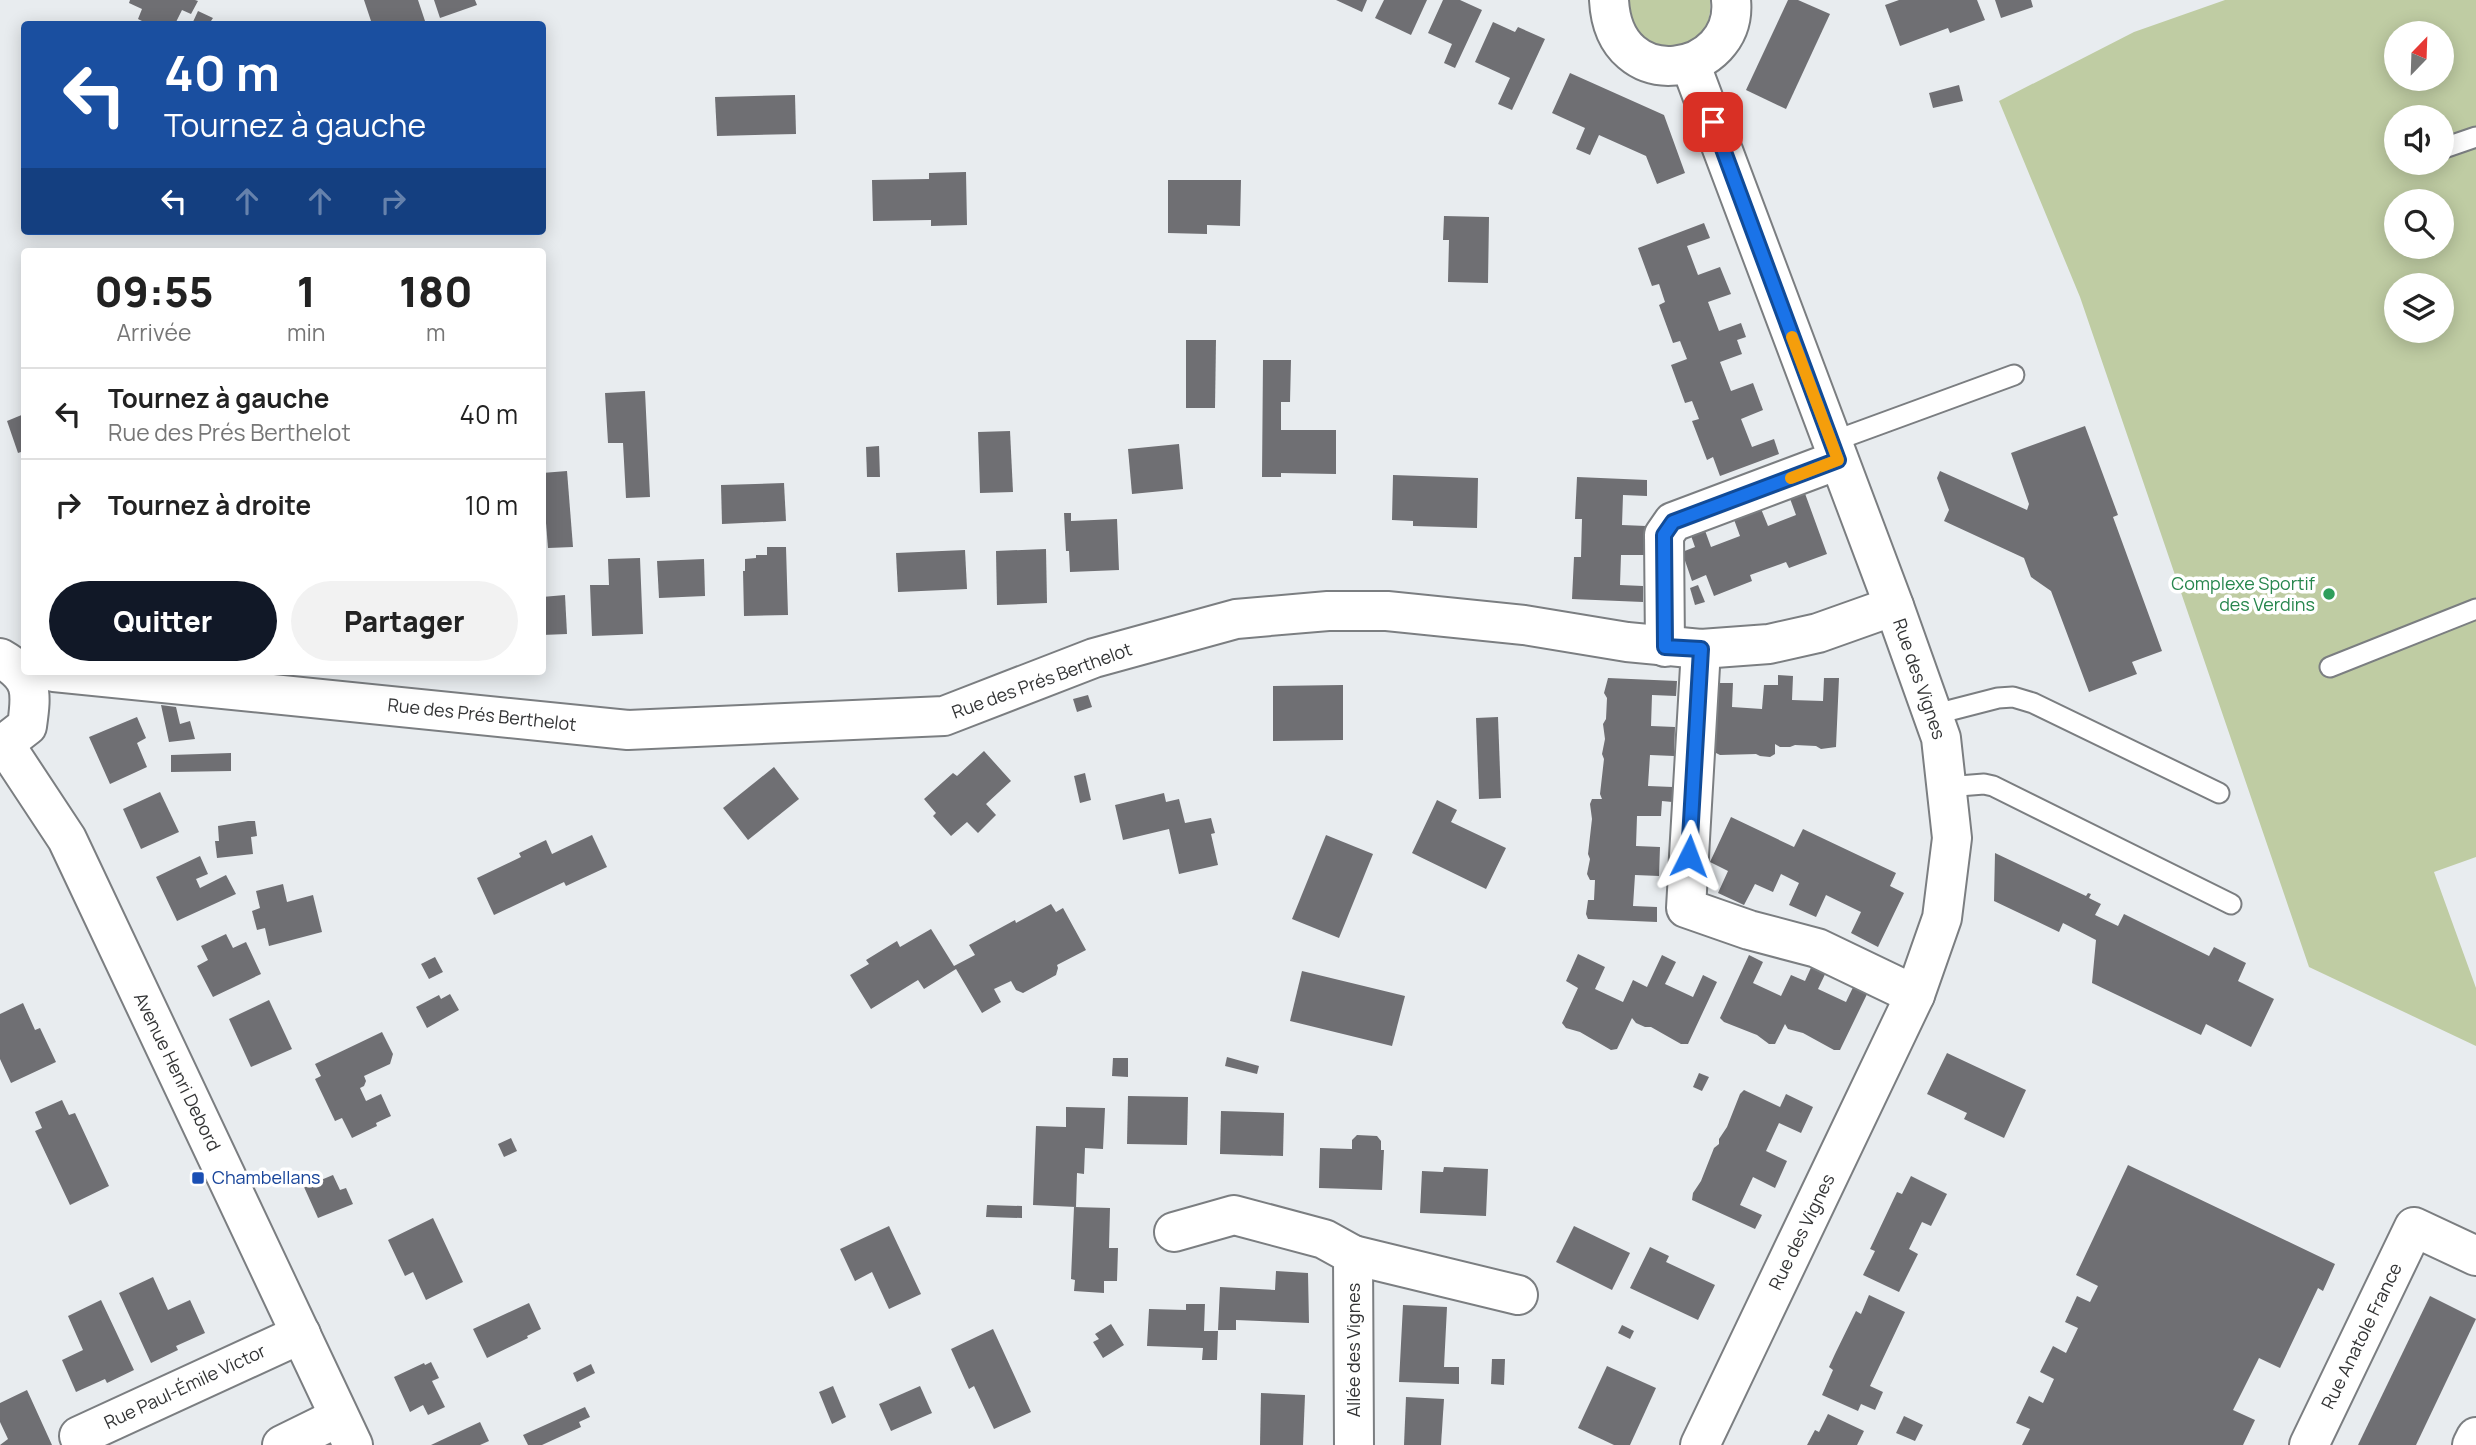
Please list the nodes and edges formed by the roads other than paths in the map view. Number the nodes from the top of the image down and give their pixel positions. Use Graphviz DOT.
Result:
graph roads {
  1 [pos="1609,0"];
  2 [pos="1731,0"];
  3 [pos="1690,63"];
  4 [pos="2476,137"];
  5 [pos="2454,145"];
  6 [pos="2014,375"];
  7 [pos="1835,451"];
  8 [pos="1894,606"];
  9 [pos="2476,609"];
  10 [pos="1683,648"];
  11 [pos="2330,667"];
  12 [pos="26,675"];
  13 [pos="101,675"];
  14 [pos="1932,715"];
  15 [pos="2,746"];
  16 [pos="1946,787"];
  17 [pos="2219,793"];
  18 [pos="2231,904"];
  19 [pos="1915,995"];
  20 [pos="1174,1232"];
  21 [pos="1353,1255"];
  22 [pos="2476,1256"];
  23 [pos="1518,1295"];
  24 [pos="301,1334"];
  25 [pos="346,1431"];
  26 [pos="2476,1437"];
  27 [pos="83,1445"];
  28 [pos="282,1445"];
  29 [pos="1354,1445"];
  30 [pos="1700,1445"];
  31 [pos="2309,1445"];
  32 [pos="2472,1445"];
  1 -- 3 [label="street"];
  2 -- 3 [label="street"];
  3 -- 7 [label="street, Rue des Vignes"];
  4 -- 5 [label="lane"];
  6 -- 7 [label="lane"];
  7 -- 8 [label="street, Rue des Vignes"];
  7 -- 10 [label="street"];
  8 -- 10 [label="street, Rue des Prés Berthelot"];
  8 -- 14 [label="street, Rue des Vignes"];
  9 -- 11 [label="lane"];
  10 -- 13 [label="street, Rue des Prés Berthelot"];
  10 -- 19 [label="street"];
  12 -- 15 [label="street"];
  14 -- 16 [label="street, Rue des Vignes"];
  14 -- 17 [label="lane"];
  15 -- 24 [label="street, Avenue Henri Debord"];
  16 -- 18 [label="lane"];
  16 -- 19 [label="street, Rue des Vignes"];
  19 -- 30 [label="street, Rue des Vignes"];
  20 -- 21 [label="street, Allée des Vignes"];
  21 -- 23 [label="street, Allée des Vignes"];
  21 -- 29 [label="street, Allée des Vignes"];
  22 -- 31 [label="street, Rue Anatole France"];
  24 -- 25 [label="street, Avenue Henri Debord"];
  24 -- 27 [label="street, Rue Paul-Émile Victor"];
  25 -- 28 [label="street"];
  26 -- 32 [label="street"];
}
